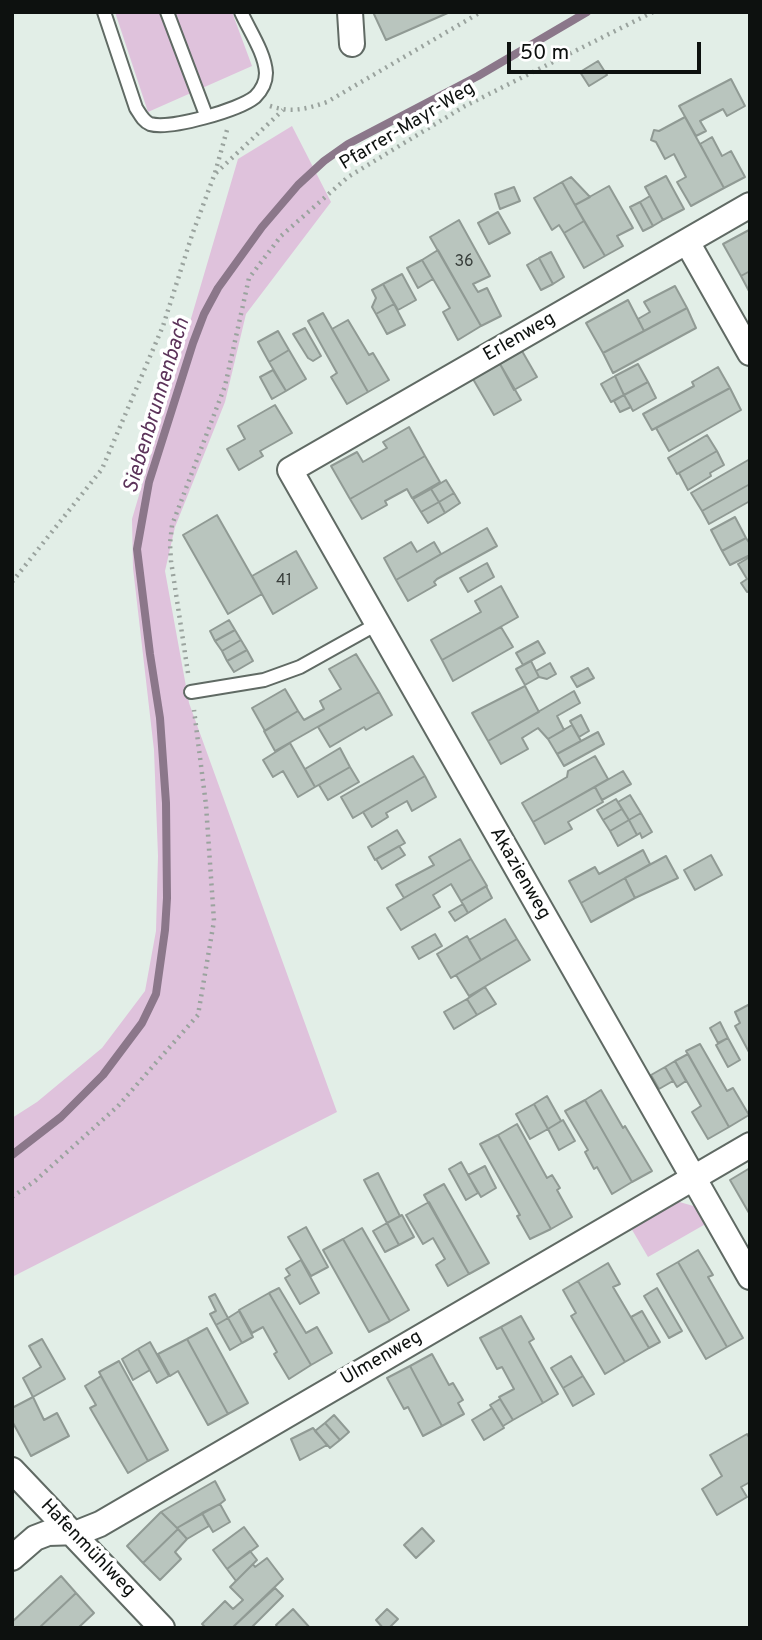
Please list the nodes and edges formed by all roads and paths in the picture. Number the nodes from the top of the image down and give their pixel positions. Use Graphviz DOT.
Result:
graph roads {
  1 [pos="104,12"];
  2 [pos="167,12"];
  3 [pos="241,12"];
  4 [pos="351,12"];
  5 [pos="481,12"];
  6 [pos="653,12"];
  7 [pos="352,44"];
  8 [pos="251,99"];
  9 [pos="232,108"];
  10 [pos="283,110"];
  11 [pos="206,115"];
  12 [pos="215,173"];
  13 [pos="750,205"];
  14 [pos="687,242"];
  15 [pos="750,353"];
  16 [pos="290,470"];
  17 [pos="12,582"];
  18 [pos="377,624"];
  19 [pos="191,692"];
  20 [pos="750,1145"];
  21 [pos="692,1178"];
  22 [pos="12,1197"];
  23 [pos="750,1277"];
  24 [pos="12,1470"];
  25 [pos="71,1533"];
  26 [pos="12,1558"];
  27 [pos="162,1628"];
  1 -- 11 [label="lane"];
  2 -- 11 [label="lane"];
  3 -- 8 [label="lane"];
  4 -- 7 [label="street"];
  5 -- 10 [label="path"];
  6 -- 19 [label="path, Pfarrer-Mayr-Weg"];
  8 -- 9 [label="lane"];
  8 -- 10 [label="path"];
  9 -- 11 [label="lane"];
  9 -- 12 [label="path"];
  10 -- 12 [label="path"];
  12 -- 17 [label="path"];
  13 -- 14 [label="street, Erlenweg"];
  14 -- 15 [label="street"];
  14 -- 16 [label="street, Erlenweg"];
  16 -- 18 [label="street, Akazienweg"];
  18 -- 19 [label="lane"];
  18 -- 21 [label="street, Akazienweg"];
  19 -- 22 [label="path, Pfarrer-Mayr-Weg"];
  20 -- 21 [label="street, Ulmenweg"];
  21 -- 23 [label="street, Akazienweg"];
  21 -- 25 [label="street, Ulmenweg"];
  24 -- 25 [label="street, Hafenmühlweg"];
  25 -- 26 [label="street, Ulmenweg"];
  25 -- 27 [label="street, Hafenmühlweg"];
}
